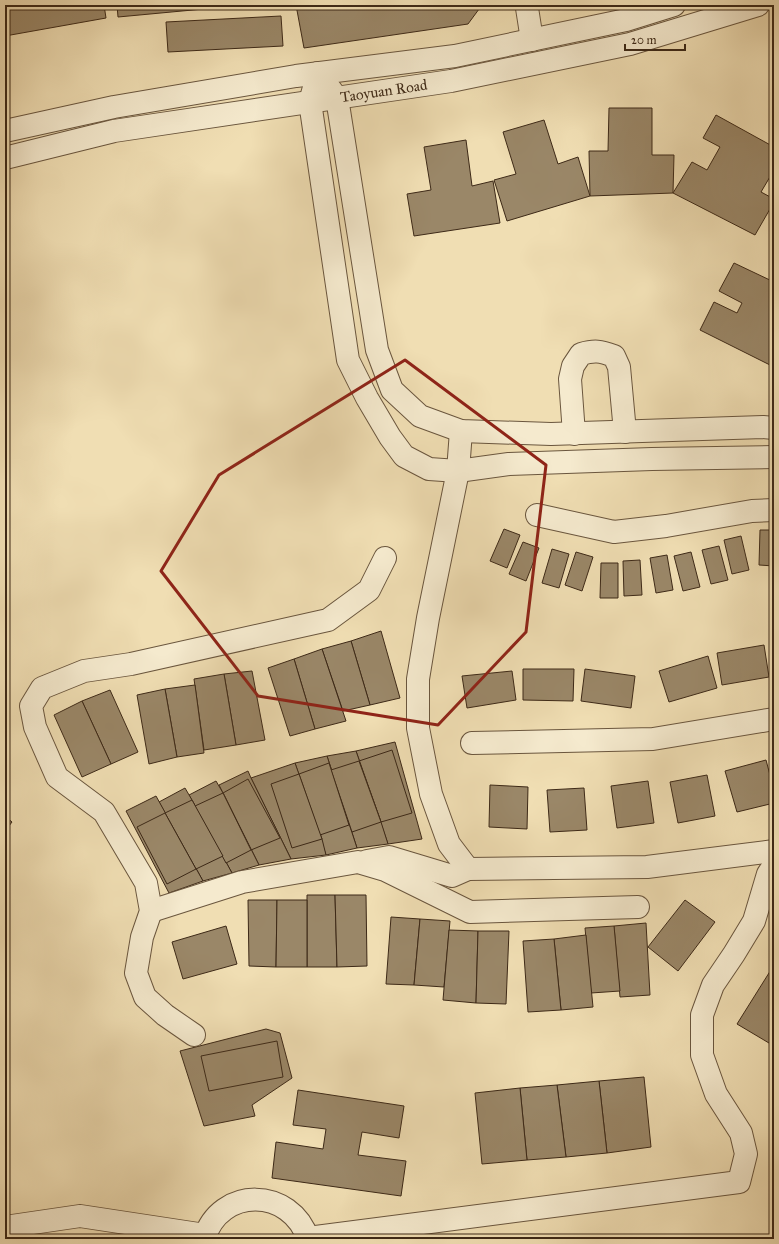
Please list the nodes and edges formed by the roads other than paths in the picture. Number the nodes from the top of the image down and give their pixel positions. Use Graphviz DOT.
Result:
graph roads {
  1 [pos="674,5"];
  2 [pos="758,5"];
  3 [pos="527,8"];
  4 [pos="532,40"];
  5 [pos="318,73"];
  6 [pos="337,98"];
  7 [pos="310,102"];
  8 [pos="5,131"];
  9 [pos="5,158"];
  10 [pos="774,428"];
  11 [pos="461,431"];
  12 [pos="625,432"];
  13 [pos="574,434"];
  14 [pos="774,457"];
  15 [pos="458,471"];
  16 [pos="774,510"];
  17 [pos="537,514"];
  18 [pos="385,558"];
  19 [pos="774,719"];
  20 [pos="472,743"];
  21 [pos="774,851"];
  22 [pos="358,862"];
  23 [pos="774,865"];
  24 [pos="468,869"];
  25 [pos="638,907"];
  26 [pos="151,910"];
  27 [pos="194,1035"];
  28 [pos="5,1227"];
  29 [pos="205,1237"];
  30 [pos="308,1238"];
  1 -- 4 [label="street, Taoyuan Road"];
  2 -- 6 [label="street, Taoyuan Road"];
  3 -- 4 [label="street"];
  4 -- 5 [label="street, Taoyuan Road"];
  5 -- 6 [label="street"];
  5 -- 7 [label="street"];
  5 -- 8 [label="street, Taoyuan Road"];
  6 -- 7 [label="street, Taoyuan Road"];
  6 -- 11 [label="street"];
  7 -- 9 [label="street, Taoyuan Road"];
  7 -- 15 [label="street"];
  10 -- 12 [label="street"];
  11 -- 13 [label="street"];
  11 -- 15 [label="street"];
  12 -- 13 [label="street"];
  12 -- 13 [label="street"];
  14 -- 15 [label="street"];
  15 -- 24 [label="street"];
  16 -- 17 [label="street"];
  18 -- 26 [label="street"];
  19 -- 20 [label="street"];
  21 -- 24 [label="street"];
  22 -- 24 [label="street"];
  22 -- 25 [label="street"];
  22 -- 26 [label="street"];
  23 -- 30 [label="street"];
  26 -- 27 [label="street"];
  28 -- 29 [label="street"];
  29 -- 30 [label="street"];
}
